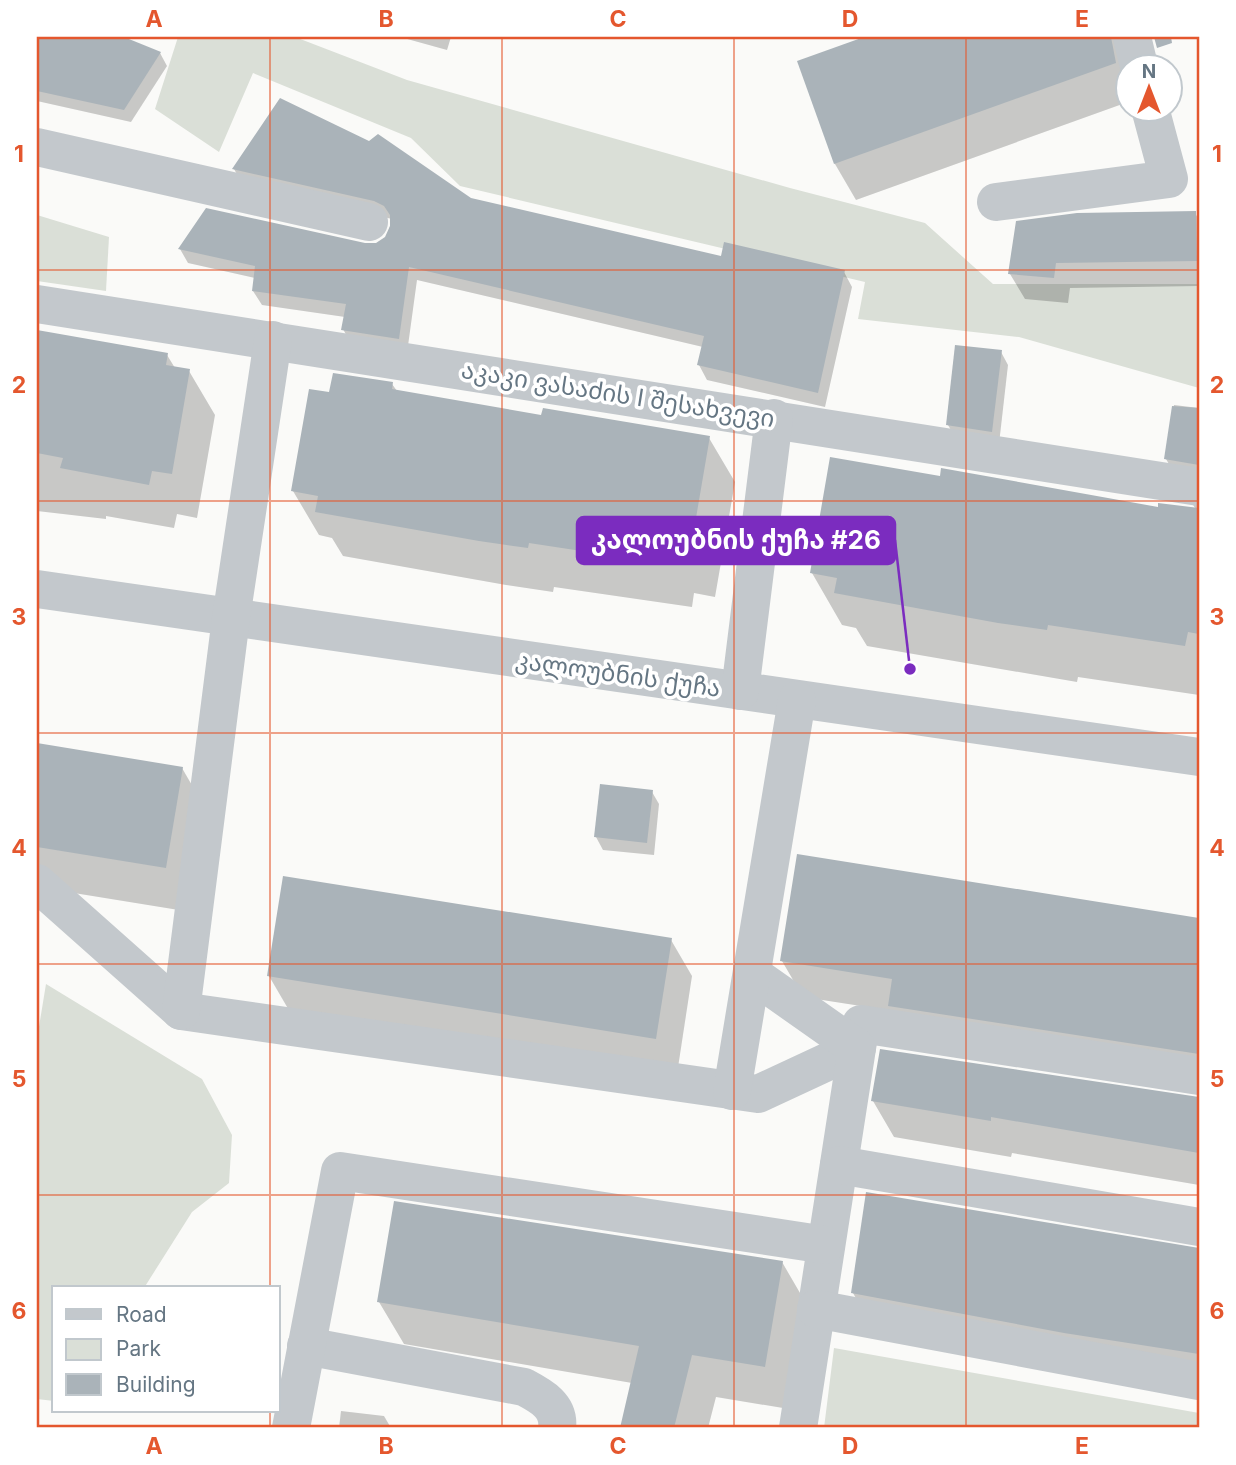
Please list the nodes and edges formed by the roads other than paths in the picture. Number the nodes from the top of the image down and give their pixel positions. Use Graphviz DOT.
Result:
graph roads {
  1 [pos="1154,122"];
  2 [pos="37,147"];
  3 [pos="996,202"];
  4 [pos="369,222"];
  5 [pos="37,304"];
  6 [pos="273,340"];
  7 [pos="774,418"];
  8 [pos="1199,487"];
  9 [pos="37,589"];
  10 [pos="231,618"];
  11 [pos="740,691"];
  12 [pos="797,700"];
  13 [pos="1199,757"];
  14 [pos="38,890"];
  15 [pos="752,974"];
  16 [pos="181,1011"];
  17 [pos="857,1048"];
  18 [pos="1199,1076"];
  19 [pos="733,1091"];
  20 [pos="839,1165"];
  21 [pos="1199,1227"];
  22 [pos="826,1245"];
  23 [pos="816,1310"];
  24 [pos="306,1346"];
  25 [pos="1199,1381"];
  26 [pos="291,1428"];
  27 [pos="557,1428"];
  28 [pos="798,1428"];
  1 -- 3 [label="street"];
  2 -- 4 [label="street"];
  5 -- 6 [label="street, აკაკი ვასაძის I შესახვევი"];
  6 -- 7 [label="street, აკაკი ვასაძის I შესახვევი"];
  6 -- 10 [label="street"];
  7 -- 8 [label="street, აკაკი ვასაძის I შესახვევი"];
  7 -- 11 [label="street"];
  9 -- 10 [label="street, კალოუბნის ქუჩა"];
  10 -- 11 [label="street, კალოუბნის ქუჩა"];
  10 -- 16 [label="street"];
  11 -- 12 [label="street, კალოუბნის ქუჩა"];
  12 -- 13 [label="street, კალოუბნის ქუჩა"];
  12 -- 15 [label="street"];
  14 -- 16 [label="street"];
  15 -- 17 [label="street"];
  15 -- 19 [label="street"];
  16 -- 19 [label="street"];
  17 -- 18 [label="street"];
  17 -- 19 [label="street"];
  17 -- 20 [label="street"];
  20 -- 21 [label="street"];
  20 -- 22 [label="street"];
  22 -- 23 [label="street"];
  22 -- 24 [label="street"];
  23 -- 25 [label="street"];
  23 -- 28 [label="street"];
  24 -- 26 [label="street"];
  24 -- 27 [label="street"];
}
